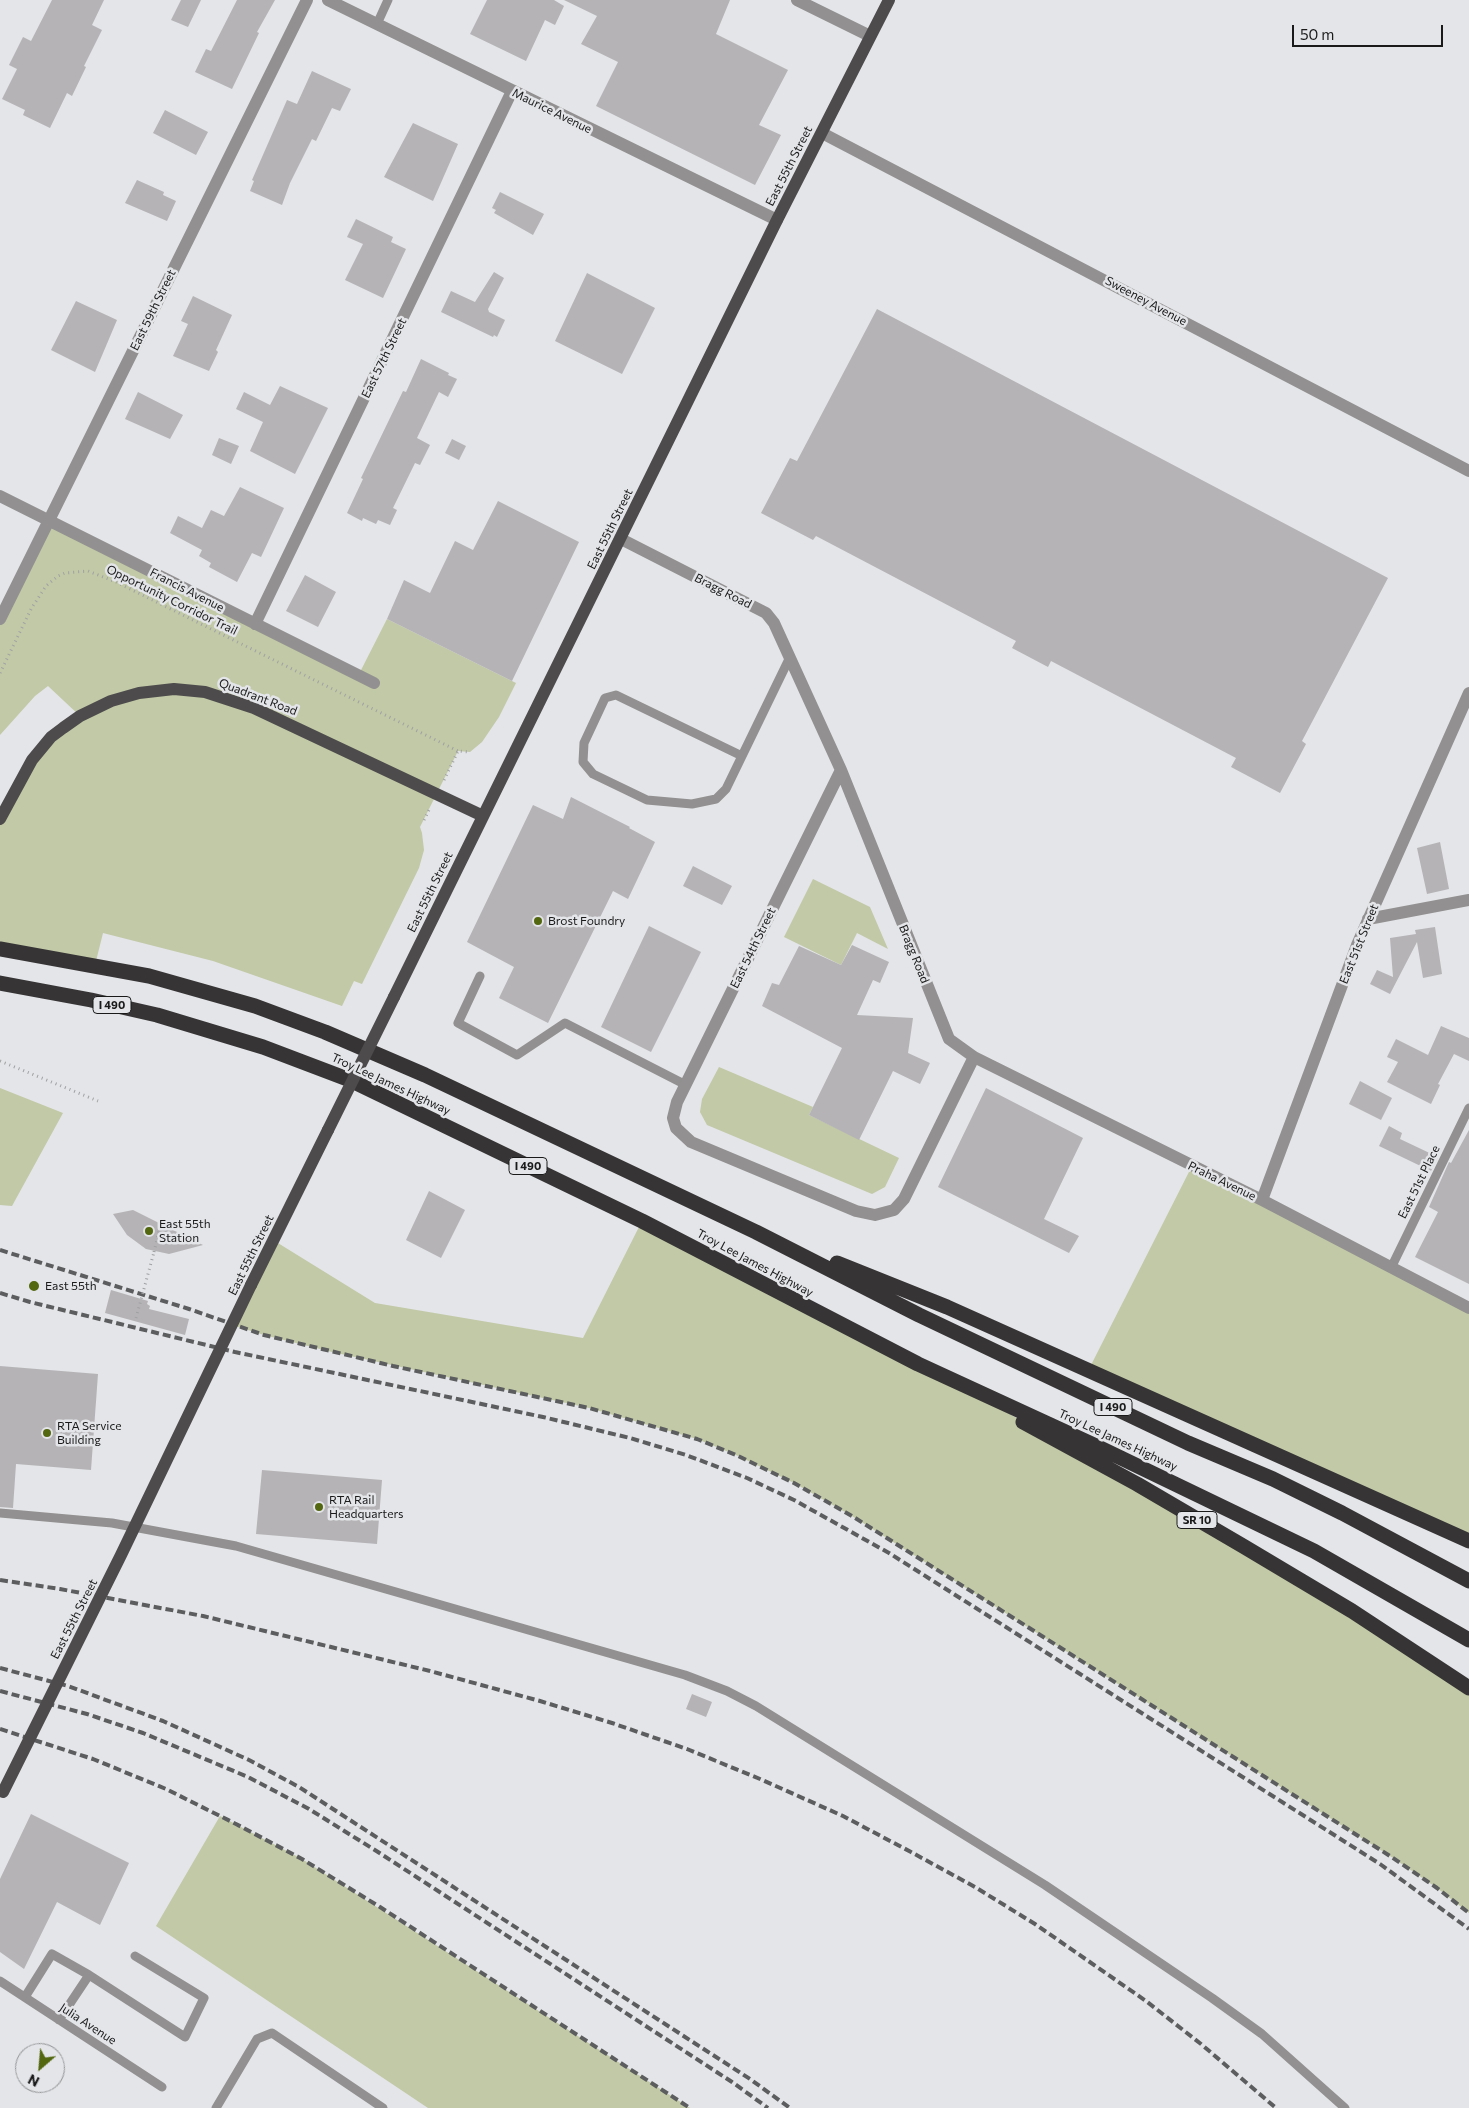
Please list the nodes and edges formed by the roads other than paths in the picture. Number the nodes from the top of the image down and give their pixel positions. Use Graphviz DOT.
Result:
graph roads {
  1 [pos="307,0"];
  2 [pos="328,0"];
  3 [pos="388,0"];
  4 [pos="797,0"];
  5 [pos="889,0"];
  6 [pos="377,24"];
  7 [pos="870,36"];
  8 [pos="512,91"];
  9 [pos="822,133"];
  10 [pos="776,220"];
  11 [pos="1469,470"];
  12 [pos="0,496"];
  13 [pos="49,520"];
  14 [pos="621,539"];
  15 [pos="0,619"];
  16 [pos="255,624"];
  17 [pos="790,657"];
  18 [pos="374,683"];
  19 [pos="1469,693"];
  20 [pos="742,756"];
  21 [pos="841,770"];
  22 [pos="483,816"];
  23 [pos="0,818"];
  24 [pos="1469,900"];
  25 [pos="1368,919"];
  26 [pos="0,949"];
  27 [pos="480,976"];
  28 [pos="0,983"];
  29 [pos="974,1057"];
  30 [pos="686,1085"];
  31 [pos="1469,1108"];
  32 [pos="1262,1200"];
  33 [pos="756,1232"];
  34 [pos="1391,1268"];
  35 [pos="1469,1308"];
  36 [pos="918,1364"];
  37 [pos="0,1513"];
  38 [pos="1469,1541"];
  39 [pos="1469,1581"];
  40 [pos="1469,1640"];
  41 [pos="1469,1688"];
  42 [pos="2,1795"];
  43 [pos="135,1956"];
  44 [pos="89,1976"];
  45 [pos="0,1981"];
  46 [pos="25,1998"];
  47 [pos="59,2020"];
  48 [pos="162,2088"];
  49 [pos="216,2108"];
  50 [pos="383,2108"];
  51 [pos="1345,2108"];
  1 -- 13 [label="street, East 59th Street"];
  2 -- 6 [label="street, Maurice Avenue"];
  3 -- 6 [label="lane"];
  4 -- 7 [label="street"];
  5 -- 7 [label="main road, East 55th Street"];
  6 -- 8 [label="street, Maurice Avenue"];
  7 -- 9 [label="main road, East 55th Street"];
  8 -- 10 [label="street, Maurice Avenue"];
  8 -- 16 [label="street, East 57th Street"];
  9 -- 10 [label="main road, East 55th Street"];
  9 -- 11 [label="street, Sweeney Avenue"];
  10 -- 14 [label="main road, East 55th Street"];
  12 -- 13 [label="street, Francis Avenue"];
  13 -- 15 [label="street, East 59th Street"];
  13 -- 16 [label="street, Francis Avenue"];
  14 -- 17 [label="street, Bragg Road"];
  14 -- 22 [label="main road, East 55th Street"];
  16 -- 18 [label="street, Francis Avenue"];
  17 -- 20 [label="lane"];
  17 -- 21 [label="street, Bragg Road"];
  19 -- 25 [label="street, East 51st Street"];
  20 -- 20 [label="lane"];
  21 -- 29 [label="street, Bragg Road"];
  21 -- 30 [label="street, East 54th Street"];
  22 -- 23 [label="main road, Quadrant Road"];
  22 -- 42 [label="main road, East 55th Street, bridge"];
  24 -- 25 [label="street"];
  25 -- 32 [label="street, East 51st Street"];
  26 -- 33 [label="highway, Troy Lee James Highway / I 490"];
  27 -- 30 [label="lane"];
  28 -- 36 [label="highway, Troy Lee James Highway / I 490"];
  29 -- 30 [label="street, East 54th Street"];
  29 -- 32 [label="street, Praha Avenue"];
  31 -- 34 [label="lane, East 51st Place"];
  32 -- 34 [label="street, Praha Avenue"];
  33 -- 38 [label="highway"];
  33 -- 39 [label="highway, Troy Lee James Highway / I 490"];
  34 -- 35 [label="street, Praha Avenue"];
  36 -- 40 [label="highway, Troy Lee James Highway / I 490"];
  36 -- 41 [label="highway, SR 10"];
  37 -- 51 [label="lane"];
  43 -- 44 [label="lane"];
  44 -- 46 [label="lane"];
  44 -- 47 [label="lane"];
  45 -- 46 [label="lane, Julia Avenue"];
  46 -- 47 [label="lane, Julia Avenue"];
  47 -- 48 [label="lane, Julia Avenue"];
  49 -- 50 [label="lane"];
}
